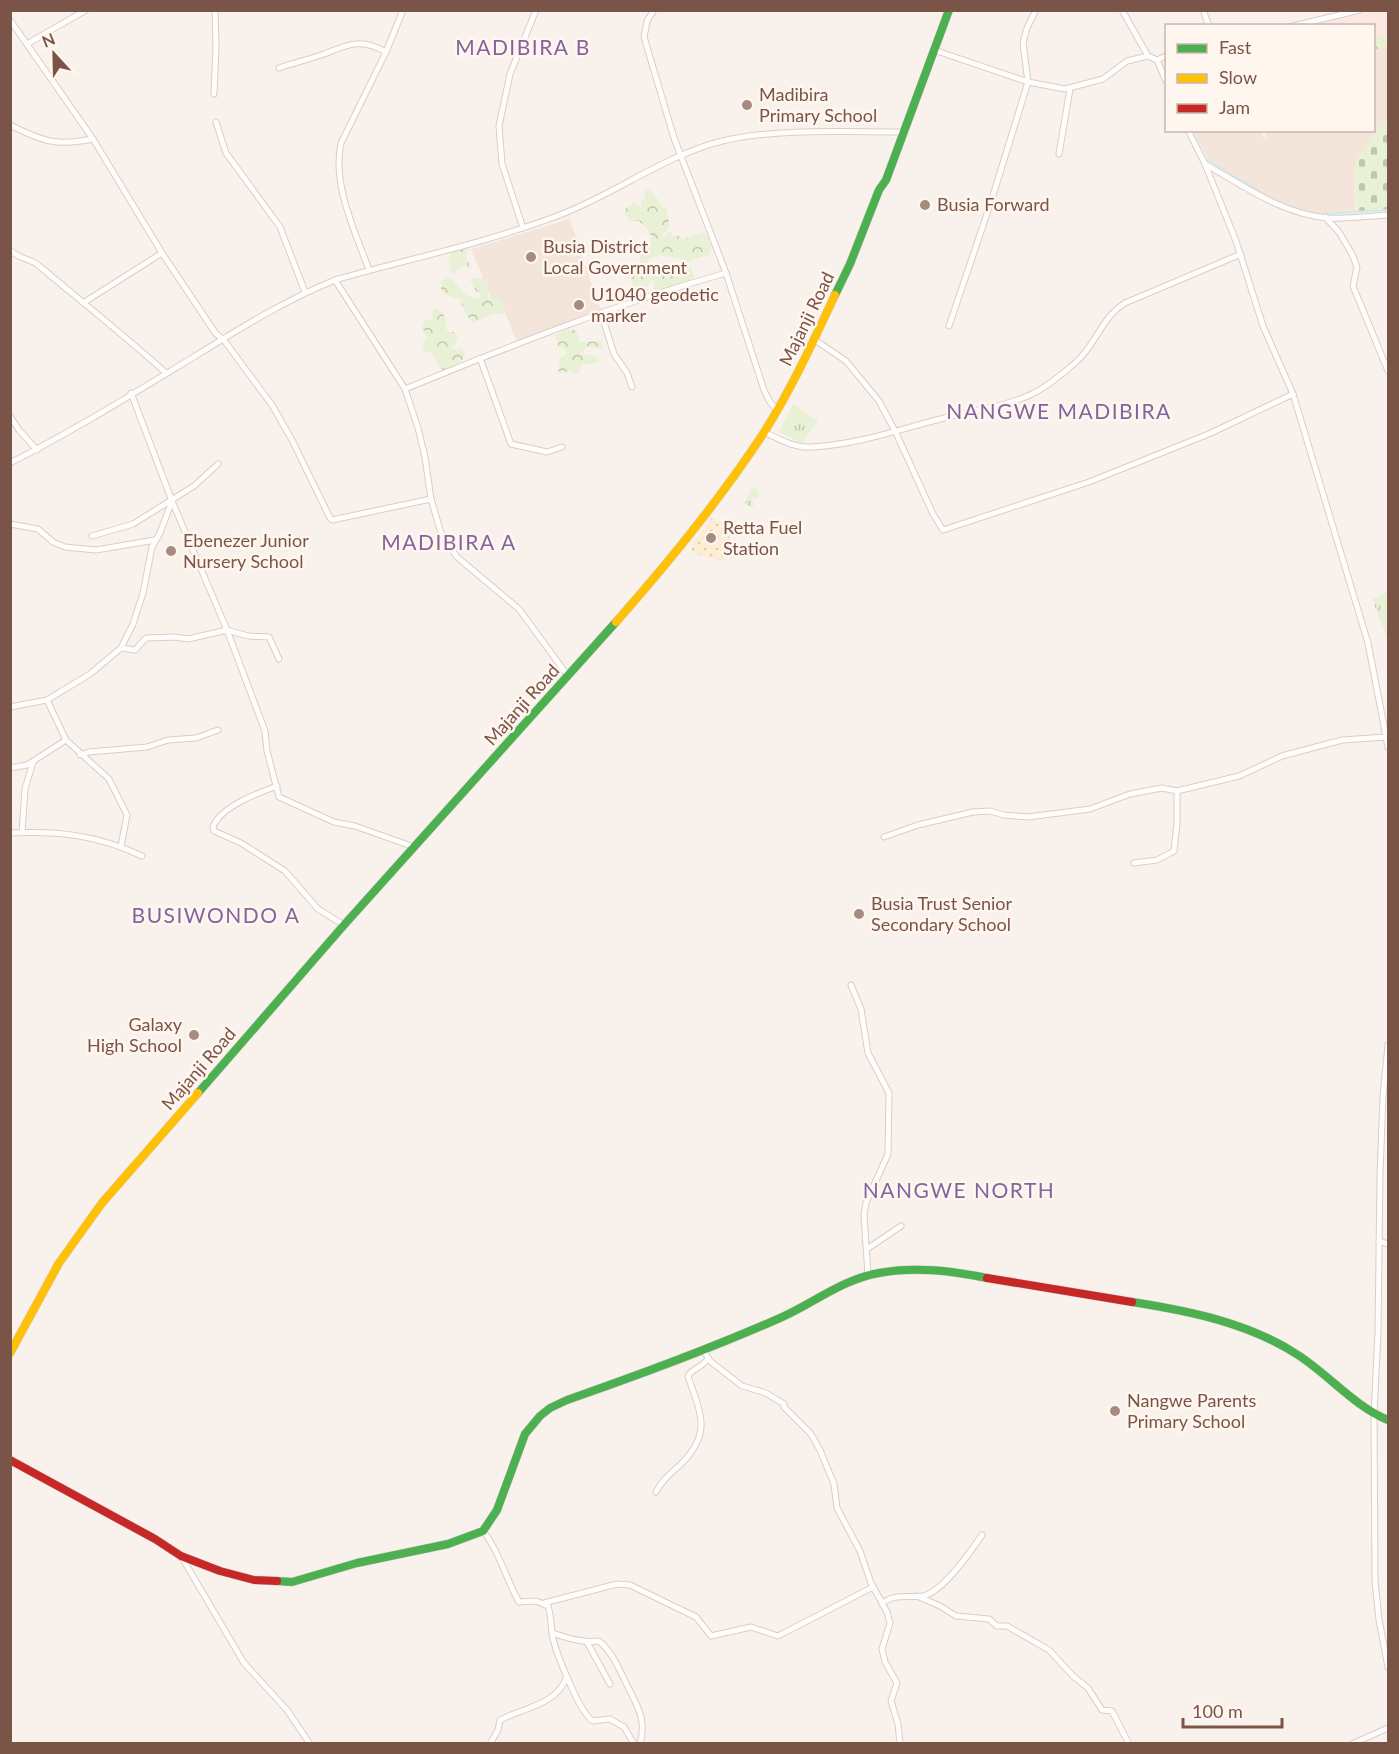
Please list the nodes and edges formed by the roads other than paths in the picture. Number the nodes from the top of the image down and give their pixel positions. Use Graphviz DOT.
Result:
graph roads {
  1 [pos="86,10"];
  2 [pos="215,10"];
  3 [pos="403,10"];
  4 [pos="536,10"];
  5 [pos="654,10"];
  6 [pos="949,10"];
  7 [pos="1036,10"];
  8 [pos="1122,10"];
  9 [pos="1360,10"];
  10 [pos="10,20"];
  11 [pos="1301,24"];
  12 [pos="27,44"];
  13 [pos="934,50"];
  14 [pos="386,52"];
  15 [pos="1148,56"];
  16 [pos="1165,57"];
  17 [pos="1157,60"];
  18 [pos="279,68"];
  19 [pos="1165,77"];
  20 [pos="1028,81"];
  21 [pos="1070,89"];
  22 [pos="214,94"];
  23 [pos="216,122"];
  24 [pos="10,125"];
  25 [pos="903,132"];
  26 [pos="1189,132"];
  27 [pos="93,139"];
  28 [pos="1059,154"];
  29 [pos="680,155"];
  30 [pos="1205,164"];
  31 [pos="1389,215"];
  32 [pos="1325,218"];
  33 [pos="523,228"];
  34 [pos="10,250"];
  35 [pos="162,253"];
  36 [pos="1241,254"];
  37 [pos="369,270"];
  38 [pos="726,273"];
  39 [pos="335,280"];
  40 [pos="305,292"];
  41 [pos="83,303"];
  42 [pos="601,313"];
  43 [pos="949,326"];
  44 [pos="223,339"];
  45 [pos="815,340"];
  46 [pos="480,358"];
  47 [pos="1389,371"];
  48 [pos="166,374"];
  49 [pos="632,387"];
  50 [pos="405,389"];
  51 [pos="131,393"];
  52 [pos="1293,394"];
  53 [pos="777,410"];
  54 [pos="10,416"];
  55 [pos="764,432"];
  56 [pos="896,433"];
  57 [pos="562,447"];
  58 [pos="37,450"];
  59 [pos="10,463"];
  60 [pos="218,464"];
  61 [pos="431,499"];
  62 [pos="172,501"];
  63 [pos="10,524"];
  64 [pos="92,536"];
  65 [pos="155,540"];
  66 [pos="227,630"];
  67 [pos="122,648"];
  68 [pos="279,659"];
  69 [pos="568,676"];
  70 [pos="47,700"];
  71 [pos="10,707"];
  72 [pos="218,730"];
  73 [pos="1386,737"];
  74 [pos="66,740"];
  75 [pos="1388,747"];
  76 [pos="80,754"];
  77 [pos="33,762"];
  78 [pos="10,768"];
  79 [pos="277,786"];
  80 [pos="1177,791"];
  81 [pos="22,832"];
  82 [pos="10,833"];
  83 [pos="884,837"];
  84 [pos="122,846"];
  85 [pos="414,847"];
  86 [pos="142,856"];
  87 [pos="1134,863"];
  88 [pos="344,925"];
  89 [pos="851,985"];
  90 [pos="1389,1045"];
  91 [pos="901,1226"];
  92 [pos="1379,1241"];
  93 [pos="1389,1244"];
  94 [pos="867,1249"];
  95 [pos="868,1275"];
  96 [pos="10,1353"];
  97 [pos="706,1354"];
  98 [pos="1374,1414"];
  99 [pos="1389,1420"];
  100 [pos="10,1460"];
  101 [pos="656,1492"];
  102 [pos="483,1531"];
  103 [pos="982,1535"];
  104 [pos="181,1556"];
  105 [pos="873,1587"];
  106 [pos="917,1596"];
  107 [pos="544,1603"];
  108 [pos="882,1604"];
  109 [pos="552,1633"];
  110 [pos="587,1642"];
  111 [pos="1389,1667"];
  112 [pos="567,1677"];
  113 [pos="610,1684"];
  114 [pos="1389,1728"];
  115 [pos="310,1743"];
  116 [pos="490,1743"];
  117 [pos="634,1743"];
  118 [pos="640,1743"];
  119 [pos="900,1743"];
  120 [pos="1129,1743"];
  121 [pos="1352,1743"];
  1 -- 12 [label="street"];
  2 -- 22 [label="street"];
  3 -- 14 [label="street"];
  4 -- 33 [label="street"];
  5 -- 29 [label="street"];
  6 -- 13 [label="main road, Majanji Road"];
  7 -- 20 [label="street"];
  8 -- 15 [label="street"];
  9 -- 11 [label="street"];
  10 -- 12 [label="street"];
  12 -- 27 [label="street"];
  13 -- 20 [label="street"];
  13 -- 25 [label="main road, Majanji Road"];
  14 -- 18 [label="street"];
  14 -- 37 [label="street"];
  15 -- 17 [label="street"];
  15 -- 21 [label="street"];
  16 -- 17 [label="street"];
  17 -- 19 [label="street"];
  20 -- 21 [label="street"];
  20 -- 43 [label="street"];
  21 -- 28 [label="street"];
  23 -- 40 [label="street"];
  24 -- 27 [label="street"];
  25 -- 29 [label="street"];
  25 -- 45 [label="main road, Majanji Road"];
  26 -- 30 [label="street"];
  27 -- 35 [label="street"];
  29 -- 33 [label="street"];
  29 -- 38 [label="street"];
  30 -- 32 [label="street"];
  30 -- 36 [label="street"];
  31 -- 32 [label="street"];
  32 -- 47 [label="street"];
  33 -- 37 [label="street"];
  34 -- 41 [label="street"];
  35 -- 41 [label="street"];
  35 -- 44 [label="street"];
  36 -- 52 [label="street"];
  36 -- 56 [label="street"];
  37 -- 39 [label="street"];
  38 -- 42 [label="street"];
  38 -- 53 [label="street"];
  39 -- 40 [label="street"];
  39 -- 50 [label="street"];
  40 -- 44 [label="street"];
  41 -- 48 [label="street"];
  42 -- 46 [label="street"];
  42 -- 49 [label="street"];
  44 -- 48 [label="street"];
  44 -- 61 [label="street"];
  45 -- 53 [label="main road, Majanji Road"];
  45 -- 56 [label="street"];
  46 -- 50 [label="street"];
  46 -- 57 [label="street"];
  48 -- 51 [label="street"];
  50 -- 61 [label="street"];
  51 -- 58 [label="street"];
  51 -- 62 [label="street"];
  52 -- 56 [label="street"];
  52 -- 73 [label="street"];
  53 -- 55 [label="main road, Majanji Road"];
  54 -- 58 [label="street"];
  55 -- 56 [label="street"];
  55 -- 69 [label="main road, Majanji Road"];
  58 -- 59 [label="street"];
  60 -- 62 [label="street"];
  61 -- 69 [label="street"];
  62 -- 64 [label="street"];
  62 -- 65 [label="street"];
  62 -- 66 [label="street"];
  63 -- 65 [label="street"];
  65 -- 67 [label="street"];
  66 -- 67 [label="street"];
  66 -- 68 [label="street"];
  66 -- 79 [label="street"];
  67 -- 70 [label="street"];
  69 -- 85 [label="main road, Majanji Road"];
  70 -- 71 [label="street"];
  70 -- 74 [label="street"];
  72 -- 76 [label="street"];
  73 -- 75 [label="street"];
  73 -- 80 [label="street"];
  74 -- 76 [label="street"];
  74 -- 77 [label="street"];
  76 -- 84 [label="street"];
  77 -- 78 [label="street"];
  77 -- 81 [label="street"];
  79 -- 85 [label="street"];
  79 -- 88 [label="street"];
  80 -- 83 [label="street"];
  80 -- 87 [label="street"];
  81 -- 82 [label="street"];
  81 -- 84 [label="street"];
  84 -- 86 [label="street"];
  85 -- 88 [label="main road, Majanji Road"];
  88 -- 96 [label="main road, Majanji Road"];
  89 -- 94 [label="street"];
  90 -- 92 [label="street"];
  91 -- 94 [label="street"];
  92 -- 93 [label="street"];
  92 -- 98 [label="street"];
  94 -- 95 [label="street"];
  95 -- 97 [label="main road"];
  95 -- 98 [label="main road"];
  97 -- 101 [label="street"];
  97 -- 102 [label="main road"];
  97 -- 105 [label="street"];
  98 -- 99 [label="main road"];
  98 -- 111 [label="street"];
  100 -- 104 [label="main road"];
  102 -- 104 [label="main road"];
  102 -- 107 [label="street"];
  103 -- 106 [label="street"];
  104 -- 115 [label="street"];
  105 -- 107 [label="street"];
  105 -- 108 [label="street"];
  106 -- 108 [label="street"];
  106 -- 120 [label="street"];
  107 -- 109 [label="street"];
  108 -- 119 [label="street"];
  109 -- 110 [label="street"];
  109 -- 112 [label="street"];
  110 -- 113 [label="street"];
  110 -- 118 [label="street"];
  112 -- 116 [label="street"];
  112 -- 117 [label="street"];
  114 -- 121 [label="street"];
}
